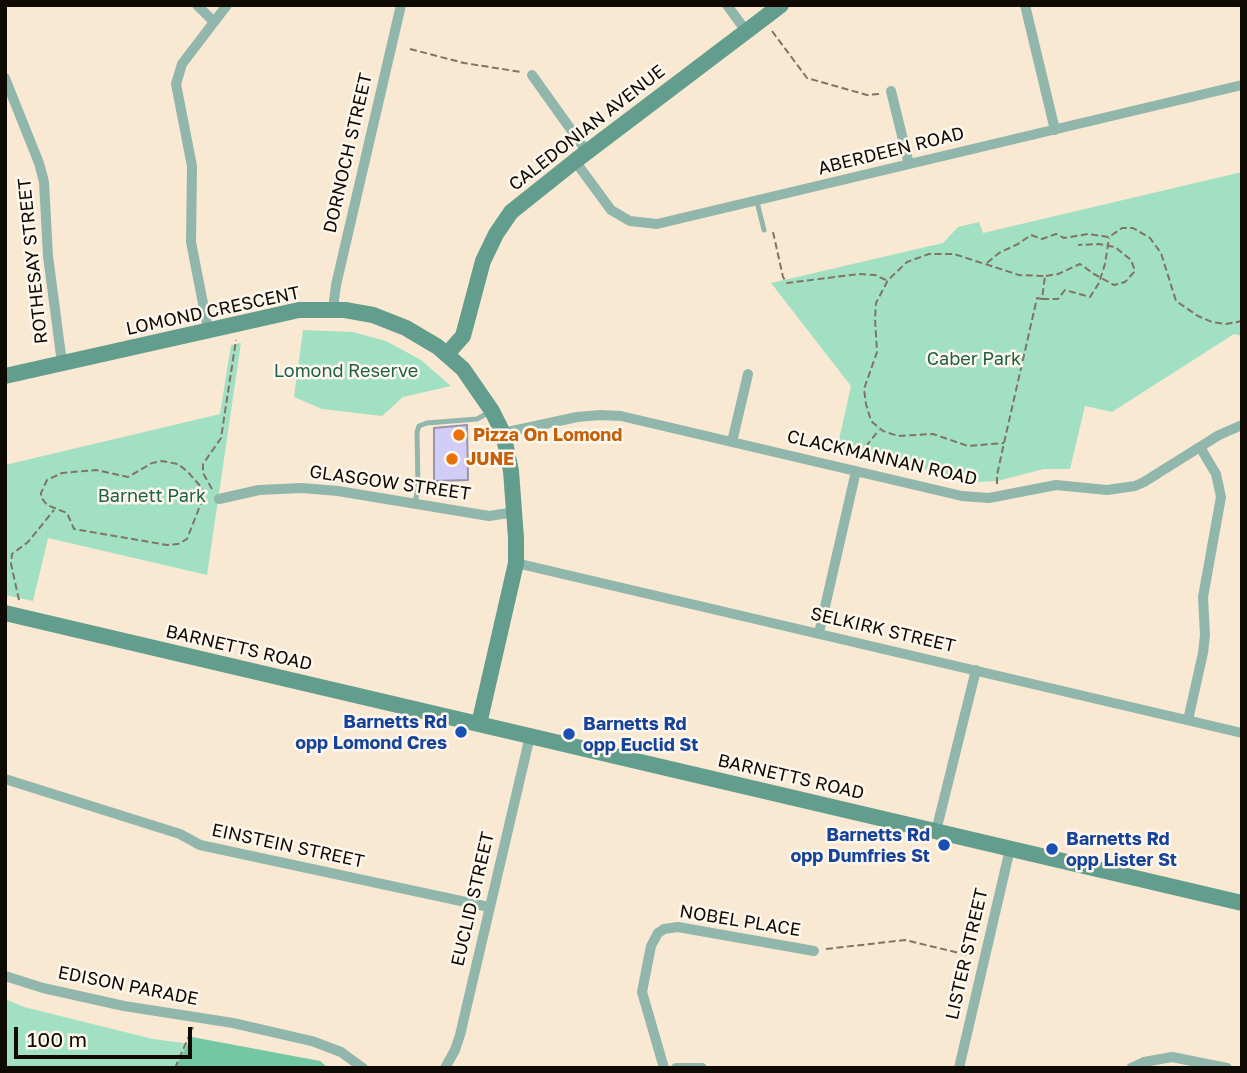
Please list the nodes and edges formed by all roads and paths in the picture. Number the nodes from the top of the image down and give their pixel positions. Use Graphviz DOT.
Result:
graph roads {
  1 [pos="197,5"];
  2 [pos="227,5"];
  3 [pos="401,5"];
  4 [pos="727,5"];
  5 [pos="780,5"];
  6 [pos="1025,5"];
  7 [pos="214,22"];
  8 [pos="769,27"];
  9 [pos="746,31"];
  10 [pos="410,49"];
  11 [pos="513,69"];
  12 [pos="532,75"];
  13 [pos="5,78"];
  14 [pos="1242,85"];
  15 [pos="891,91"];
  16 [pos="877,95"];
  17 [pos="1055,130"];
  18 [pos="581,156"];
  19 [pos="909,164"];
  20 [pos="757,202"];
  21 [pos="771,226"];
  22 [pos="764,230"];
  23 [pos="1109,237"];
  24 [pos="1078,245"];
  25 [pos="1108,245"];
  26 [pos="985,264"];
  27 [pos="1045,276"];
  28 [pos="1100,278"];
  29 [pos="888,280"];
  30 [pos="1042,299"];
  31 [pos="333,309"];
  32 [pos="1242,321"];
  33 [pos="208,329"];
  34 [pos="236,340"];
  35 [pos="447,354"];
  36 [pos="62,363"];
  37 [pos="748,374"];
  38 [pos="5,376"];
  39 [pos="492,411"];
  40 [pos="1242,425"];
  41 [pos="880,429"];
  42 [pos="503,433"];
  43 [pos="732,442"];
  44 [pos="1004,443"];
  45 [pos="1200,447"];
  46 [pos="863,457"];
  47 [pos="856,471"];
  48 [pos="997,484"];
  49 [pos="219,499"];
  50 [pos="206,502"];
  51 [pos="415,503"];
  52 [pos="55,509"];
  53 [pos="515,512"];
  54 [pos="516,563"];
  55 [pos="19,600"];
  56 [pos="5,613"];
  57 [pos="819,633"];
  58 [pos="976,670"];
  59 [pos="1188,720"];
  60 [pos="479,724"];
  61 [pos="1242,733"];
  62 [pos="530,736"];
  63 [pos="5,779"];
  64 [pos="936,831"];
  65 [pos="1010,849"];
  66 [pos="1242,903"];
  67 [pos="489,907"];
  68 [pos="832,948"];
  69 [pos="814,951"];
  70 [pos="970,956"];
  71 [pos="5,976"];
  72 [pos="197,1017"];
  73 [pos="175,1068"];
  74 [pos="363,1068"];
  75 [pos="445,1068"];
  76 [pos="664,1068"];
  77 [pos="676,1068"];
  78 [pos="702,1068"];
  79 [pos="959,1068"];
  80 [pos="1131,1068"];
  81 [pos="1227,1068"];
  1 -- 7 [label="street"];
  2 -- 7 [label="street"];
  3 -- 31 [label="street, DORNOCH STREET"];
  4 -- 9 [label="street"];
  5 -- 9 [label="street, CALEDONIAN AVENUE"];
  6 -- 17 [label="street"];
  7 -- 33 [label="street"];
  8 -- 16 [label="path"];
  9 -- 18 [label="street, CALEDONIAN AVENUE"];
  10 -- 11 [label="path"];
  12 -- 18 [label="street, ABERDEEN ROAD"];
  13 -- 36 [label="street, ROTHESAY STREET"];
  14 -- 17 [label="street, ABERDEEN ROAD"];
  15 -- 19 [label="street"];
  17 -- 19 [label="street, ABERDEEN ROAD"];
  18 -- 20 [label="street, ABERDEEN ROAD"];
  18 -- 35 [label="street, CALEDONIAN AVENUE"];
  19 -- 20 [label="street, ABERDEEN ROAD"];
  20 -- 22 [label="lane"];
  21 -- 29 [label="path"];
  23 -- 25 [label="path"];
  23 -- 26 [label="path"];
  23 -- 32 [label="path"];
  24 -- 25 [label="path"];
  25 -- 28 [label="path"];
  25 -- 28 [label="path"];
  26 -- 27 [label="path"];
  26 -- 29 [label="path"];
  27 -- 28 [label="path"];
  27 -- 30 [label="path"];
  28 -- 30 [label="path"];
  29 -- 41 [label="path"];
  30 -- 44 [label="path"];
  31 -- 33 [label="street, LOMOND CRESCENT"];
  31 -- 35 [label="street, LOMOND CRESCENT"];
  33 -- 36 [label="street, LOMOND CRESCENT"];
  34 -- 50 [label="path"];
  35 -- 39 [label="street, LOMOND CRESCENT"];
  36 -- 38 [label="street, LOMOND CRESCENT"];
  37 -- 43 [label="street"];
  39 -- 42 [label="street, LOMOND CRESCENT"];
  39 -- 51 [label="lane"];
  40 -- 45 [label="street, CLACKMANNAN ROAD"];
  41 -- 44 [label="path"];
  41 -- 46 [label="path"];
  42 -- 43 [label="street, CLACKMANNAN ROAD"];
  42 -- 53 [label="street, LOMOND CRESCENT"];
  43 -- 47 [label="street, CLACKMANNAN ROAD"];
  44 -- 48 [label="path"];
  45 -- 47 [label="street, CLACKMANNAN ROAD"];
  45 -- 59 [label="street"];
  47 -- 57 [label="street"];
  49 -- 51 [label="street, GLASGOW STREET"];
  50 -- 52 [label="path"];
  50 -- 52 [label="path"];
  51 -- 53 [label="street, GLASGOW STREET"];
  52 -- 55 [label="path"];
  53 -- 54 [label="street, LOMOND CRESCENT"];
  54 -- 57 [label="street, SELKIRK STREET"];
  54 -- 60 [label="street, LOMOND CRESCENT"];
  56 -- 60 [label="street, BARNETTS ROAD"];
  57 -- 58 [label="street, SELKIRK STREET"];
  58 -- 59 [label="street, SELKIRK STREET"];
  58 -- 64 [label="street"];
  59 -- 61 [label="street, SELKIRK STREET"];
  60 -- 62 [label="street, BARNETTS ROAD"];
  62 -- 64 [label="street, BARNETTS ROAD"];
  62 -- 67 [label="street, EUCLID STREET"];
  63 -- 67 [label="street, EINSTEIN STREET"];
  64 -- 65 [label="street, BARNETTS ROAD"];
  65 -- 66 [label="street, BARNETTS ROAD"];
  65 -- 79 [label="street, LISTER STREET"];
  67 -- 75 [label="street, EUCLID STREET"];
  68 -- 70 [label="path"];
  69 -- 76 [label="street, NOBEL PLACE"];
  71 -- 72 [label="street, EDISON PARADE"];
  72 -- 73 [label="path"];
  72 -- 74 [label="street, EDISON PARADE"];
  77 -- 78 [label="street"];
  80 -- 81 [label="street"];
}
